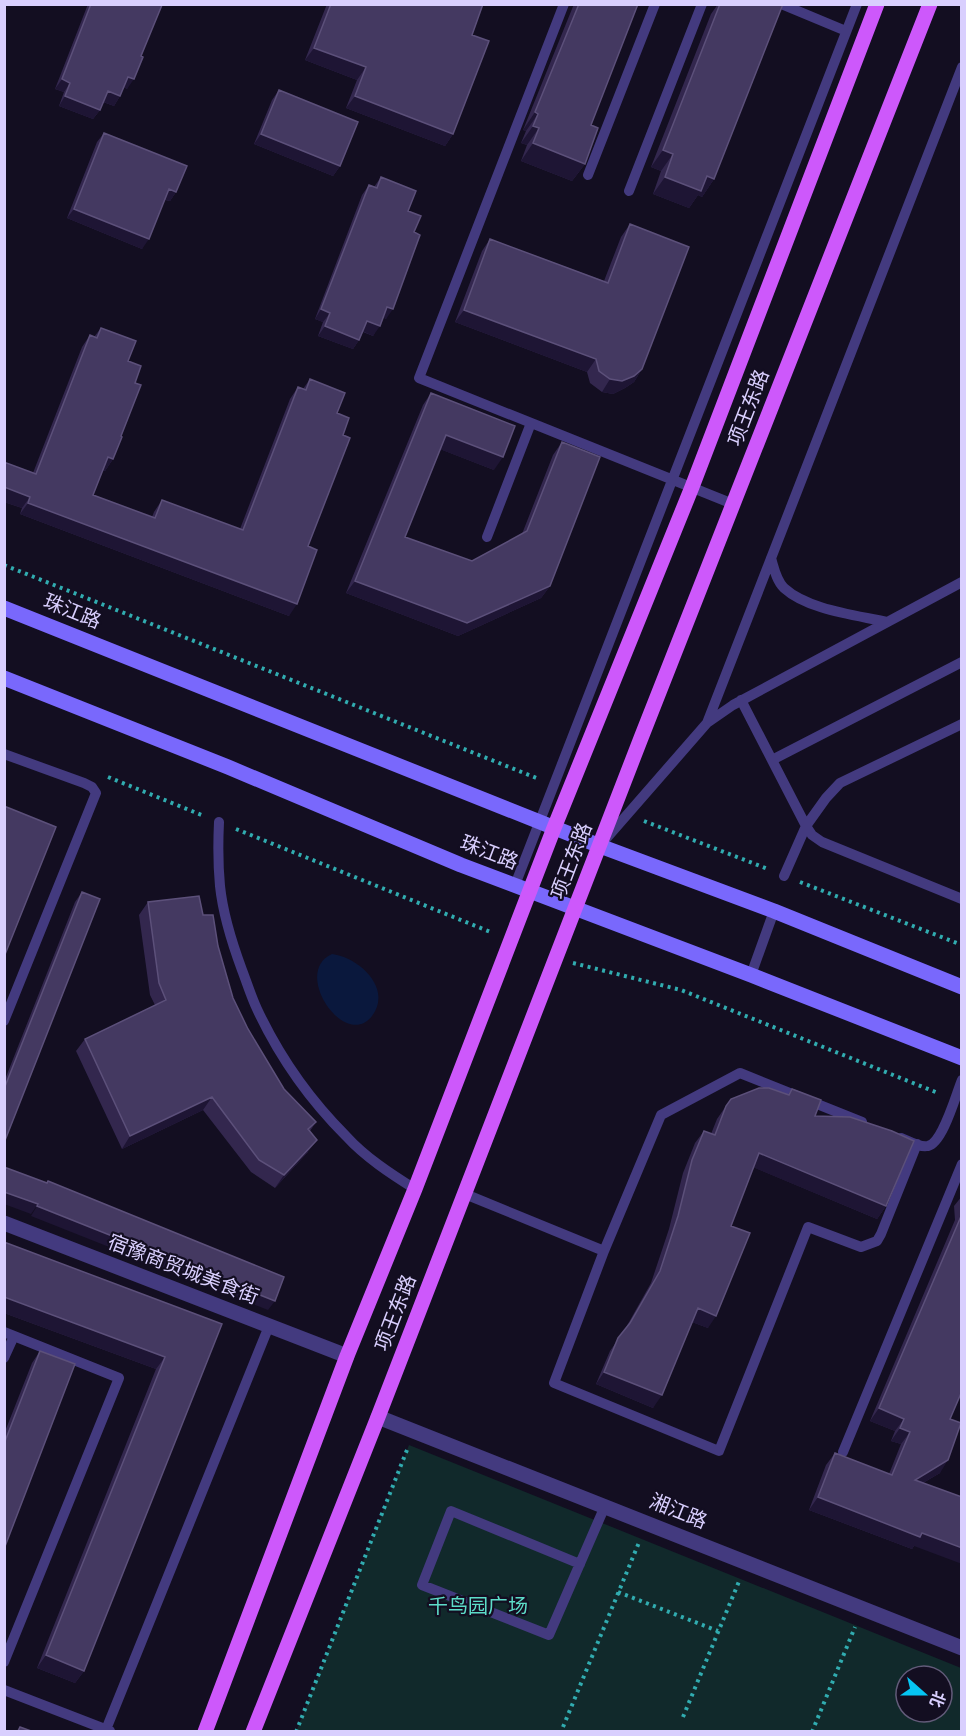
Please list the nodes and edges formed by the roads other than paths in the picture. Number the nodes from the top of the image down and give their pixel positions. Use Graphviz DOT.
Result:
graph roads {
  1 [pos="564,4"];
  2 [pos="655,4"];
  3 [pos="702,4"];
  4 [pos="781,4"];
  5 [pos="857,4"];
  6 [pos="877,4"];
  7 [pos="930,4"];
  8 [pos="846,31"];
  9 [pos="962,67"];
  10 [pos="588,175"];
  11 [pos="629,191"];
  12 [pos="531,423"];
  13 [pos="673,479"];
  14 [pos="692,487"];
  15 [pos="733,504"];
  16 [pos="487,537"];
  17 [pos="771,558"];
  18 [pos="962,582"];
  19 [pos="4,608"];
  20 [pos="887,622"];
  21 [pos="962,662"];
  22 [pos="4,678"];
  23 [pos="741,700"];
  24 [pos="707,723"];
  25 [pos="962,724"];
  26 [pos="4,754"];
  27 [pos="772,760"];
  28 [pos="219,822"];
  29 [pos="547,825"];
  30 [pos="806,826"];
  31 [pos="600,846"];
  32 [pos="784,876"];
  33 [pos="515,885"];
  34 [pos="530,891"];
  35 [pos="962,899"];
  36 [pos="576,908"];
  37 [pos="774,911"];
  38 [pos="751,975"];
  39 [pos="962,987"];
  40 [pos="4,1021"];
  41 [pos="962,1058"];
  42 [pos="962,1080"];
  43 [pos="873,1126"];
  44 [pos="895,1135"];
  45 [pos="917,1144"];
  46 [pos="962,1164"];
  47 [pos="415,1190"];
  48 [pos="956,1190"];
  49 [pos="465,1194"];
  50 [pos="4,1223"];
  51 [pos="604,1251"];
  52 [pos="268,1326"];
  53 [pos="9,1334"];
  54 [pos="347,1356"];
  55 [pos="4,1358"];
  56 [pos="378,1417"];
  57 [pos="843,1452"];
  58 [pos="605,1506"];
  59 [pos="580,1564"];
  60 [pos="962,1648"];
  61 [pos="4,1662"];
  62 [pos="4,1690"];
  63 [pos="107,1731"];
  64 [pos="205,1731"];
  65 [pos="253,1731"];
  1 -- 12 [label="lane"];
  2 -- 10 [label="lane"];
  3 -- 11 [label="lane"];
  4 -- 8 [label="lane"];
  5 -- 8 [label="lane"];
  6 -- 14 [label="main road, 项王东路"];
  7 -- 15 [label="main road, 项王东路"];
  8 -- 13 [label="lane"];
  9 -- 17 [label="lane"];
  12 -- 13 [label="lane"];
  12 -- 16 [label="lane"];
  13 -- 14 [label="lane"];
  13 -- 29 [label="lane"];
  14 -- 15 [label="lane"];
  14 -- 29 [label="main road, 项王东路"];
  15 -- 31 [label="main road, 项王东路"];
  17 -- 20 [label="lane"];
  17 -- 24 [label="lane"];
  18 -- 20 [label="lane"];
  19 -- 29 [label="street, 珠江路"];
  20 -- 23 [label="lane"];
  21 -- 27 [label="lane"];
  22 -- 33 [label="street, 珠江路"];
  23 -- 24 [label="lane"];
  23 -- 27 [label="lane"];
  24 -- 31 [label="lane"];
  25 -- 30 [label="lane"];
  26 -- 40 [label="lane"];
  27 -- 30 [label="lane"];
  28 -- 47 [label="lane"];
  29 -- 31 [label="street, 珠江路"];
  29 -- 33 [label="lane"];
  29 -- 34 [label="main road, 项王东路"];
  30 -- 32 [label="lane"];
  30 -- 35 [label="lane"];
  31 -- 36 [label="main road, 项王东路"];
  31 -- 37 [label="street, 珠江路"];
  33 -- 34 [label="street, 珠江路"];
  34 -- 36 [label="street, 珠江路"];
  34 -- 47 [label="main road, 项王东路"];
  36 -- 38 [label="street, 珠江路"];
  36 -- 49 [label="main road, 项王东路"];
  37 -- 38 [label="lane"];
  37 -- 39 [label="street, 珠江路"];
  38 -- 41 [label="street, 珠江路"];
  42 -- 45 [label="lane"];
  43 -- 51 [label="lane"];
  44 -- 45 [label="lane"];
  45 -- 51 [label="lane"];
  46 -- 48 [label="lane"];
  47 -- 54 [label="main road, 项王东路"];
  48 -- 57 [label="lane"];
  49 -- 51 [label="lane"];
  49 -- 56 [label="main road, 项王东路"];
  50 -- 52 [label="street, 宿豫商贸城美食街"];
  52 -- 54 [label="street, 宿豫商贸城美食街"];
  52 -- 63 [label="lane"];
  53 -- 55 [label="lane"];
  53 -- 61 [label="lane"];
  54 -- 64 [label="main road, 项王东路"];
  56 -- 58 [label="street, 湘江路"];
  56 -- 65 [label="main road, 项王东路"];
  58 -- 59 [label="lane"];
  58 -- 60 [label="street, 湘江路"];
  59 -- 59 [label="lane"];
  62 -- 63 [label="lane"];
}
